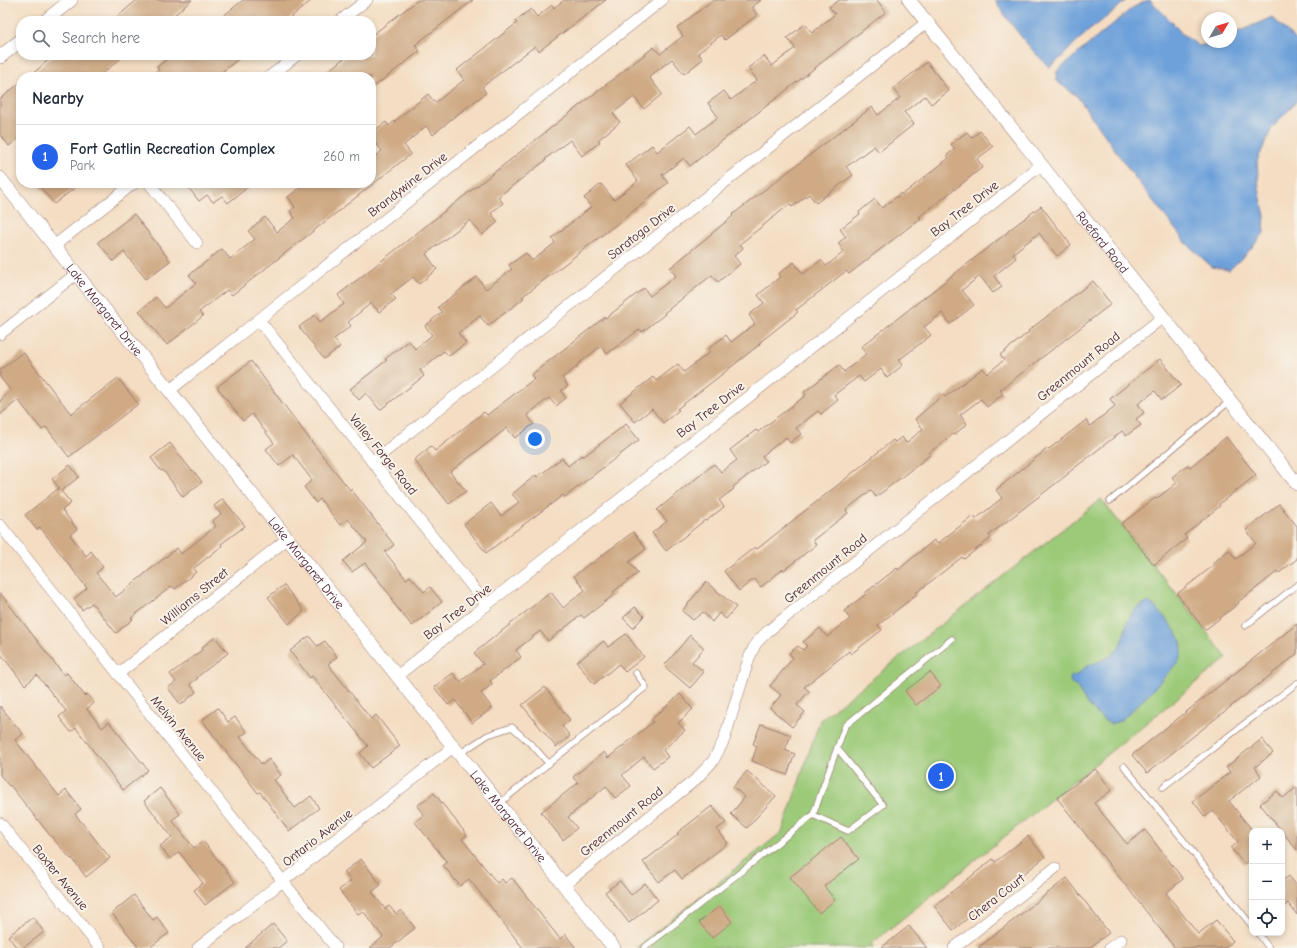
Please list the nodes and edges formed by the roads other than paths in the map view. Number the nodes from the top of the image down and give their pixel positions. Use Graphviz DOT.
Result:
graph roads {
  1 [pos="71,0"];
  2 [pos="367,0"];
  3 [pos="662,0"];
  4 [pos="909,0"];
  5 [pos="51,16"];
  6 [pos="346,16"];
  7 [pos="927,22"];
  8 [pos="16,44"];
  9 [pos="0,57"];
  10 [pos="291,60"];
  11 [pos="275,72"];
  12 [pos="1041,165"];
  13 [pos="0,178"];
  14 [pos="128,188"];
  15 [pos="153,188"];
  16 [pos="197,243"];
  17 [pos="54,246"];
  18 [pos="76,274"];
  19 [pos="1163,317"];
  20 [pos="259,320"];
  21 [pos="0,334"];
  22 [pos="170,390"];
  23 [pos="1231,401"];
  24 [pos="372,462"];
  25 [pos="1297,484"];
  26 [pos="1110,501"];
  27 [pos="0,525"];
  28 [pos="287,539"];
  29 [pos="1297,585"];
  30 [pos="487,605"];
  31 [pos="1245,626"];
  32 [pos="952,639"];
  33 [pos="636,672"];
  34 [pos="118,674"];
  35 [pos="397,676"];
  36 [pos="1297,683"];
  37 [pos="837,748"];
  38 [pos="456,751"];
  39 [pos="549,764"];
  40 [pos="1124,766"];
  41 [pos="1163,787"];
  42 [pos="499,804"];
  43 [pos="813,815"];
  44 [pos="0,823"];
  45 [pos="1055,868"];
  46 [pos="283,881"];
  47 [pos="564,885"];
  48 [pos="1249,922"];
  49 [pos="1260,936"];
  50 [pos="1121,940"];
  51 [pos="100,948"];
  52 [pos="198,948"];
  53 [pos="336,948"];
  54 [pos="614,948"];
  55 [pos="644,948"];
  56 [pos="954,948"];
  57 [pos="1110,948"];
  58 [pos="1270,948"];
  1 -- 5 [label="street"];
  2 -- 6 [label="street"];
  3 -- 20 [label="street, Brandywine Drive"];
  4 -- 7 [label="street, Raeford Road"];
  7 -- 12 [label="street, Raeford Road"];
  7 -- 24 [label="street, Saratoga Drive"];
  8 -- 9 [label="street"];
  10 -- 11 [label="street"];
  12 -- 19 [label="street, Raeford Road"];
  12 -- 30 [label="street, Bay Tree Drive"];
  13 -- 17 [label="street, Lake Margaret Drive"];
  14 -- 17 [label="street"];
  15 -- 16 [label="street"];
  17 -- 18 [label="street, Lake Margaret Drive"];
  18 -- 21 [label="street"];
  18 -- 22 [label="street, Lake Margaret Drive"];
  19 -- 23 [label="street, Raeford Road"];
  19 -- 47 [label="street, Greenmount Road"];
  20 -- 22 [label="street, Brandywine Drive"];
  20 -- 24 [label="street, Valley Forge Road"];
  22 -- 28 [label="street, Lake Margaret Drive"];
  23 -- 25 [label="street, Raeford Road"];
  23 -- 26 [label="lane"];
  24 -- 30 [label="street, Valley Forge Road"];
  27 -- 34 [label="street, Melvin Avenue"];
  28 -- 34 [label="street, Williams Street"];
  28 -- 35 [label="street, Lake Margaret Drive"];
  29 -- 31 [label="lane"];
  30 -- 35 [label="street, Bay Tree Drive"];
  32 -- 37 [label="lane"];
  33 -- 39 [label="lane"];
  34 -- 46 [label="street, Melvin Avenue"];
  35 -- 38 [label="street, Lake Margaret Drive"];
  36 -- 41 [label="lane"];
  37 -- 43 [label="lane"];
  37 -- 43 [label="lane"];
  38 -- 39 [label="lane"];
  38 -- 42 [label="street, Lake Margaret Drive"];
  38 -- 46 [label="street, Ontario Avenue"];
  39 -- 42 [label="lane"];
  40 -- 48 [label="lane"];
  42 -- 47 [label="street, Lake Margaret Drive"];
  43 -- 55 [label="lane"];
  44 -- 51 [label="street, Baxter Avenue"];
  45 -- 56 [label="street, Chera Court"];
  46 -- 52 [label="street, Ontario Avenue"];
  46 -- 53 [label="street, Melvin Avenue"];
  47 -- 54 [label="street, Lake Margaret Drive"];
  49 -- 58 [label="lane"];
  50 -- 57 [label="street"];
}
